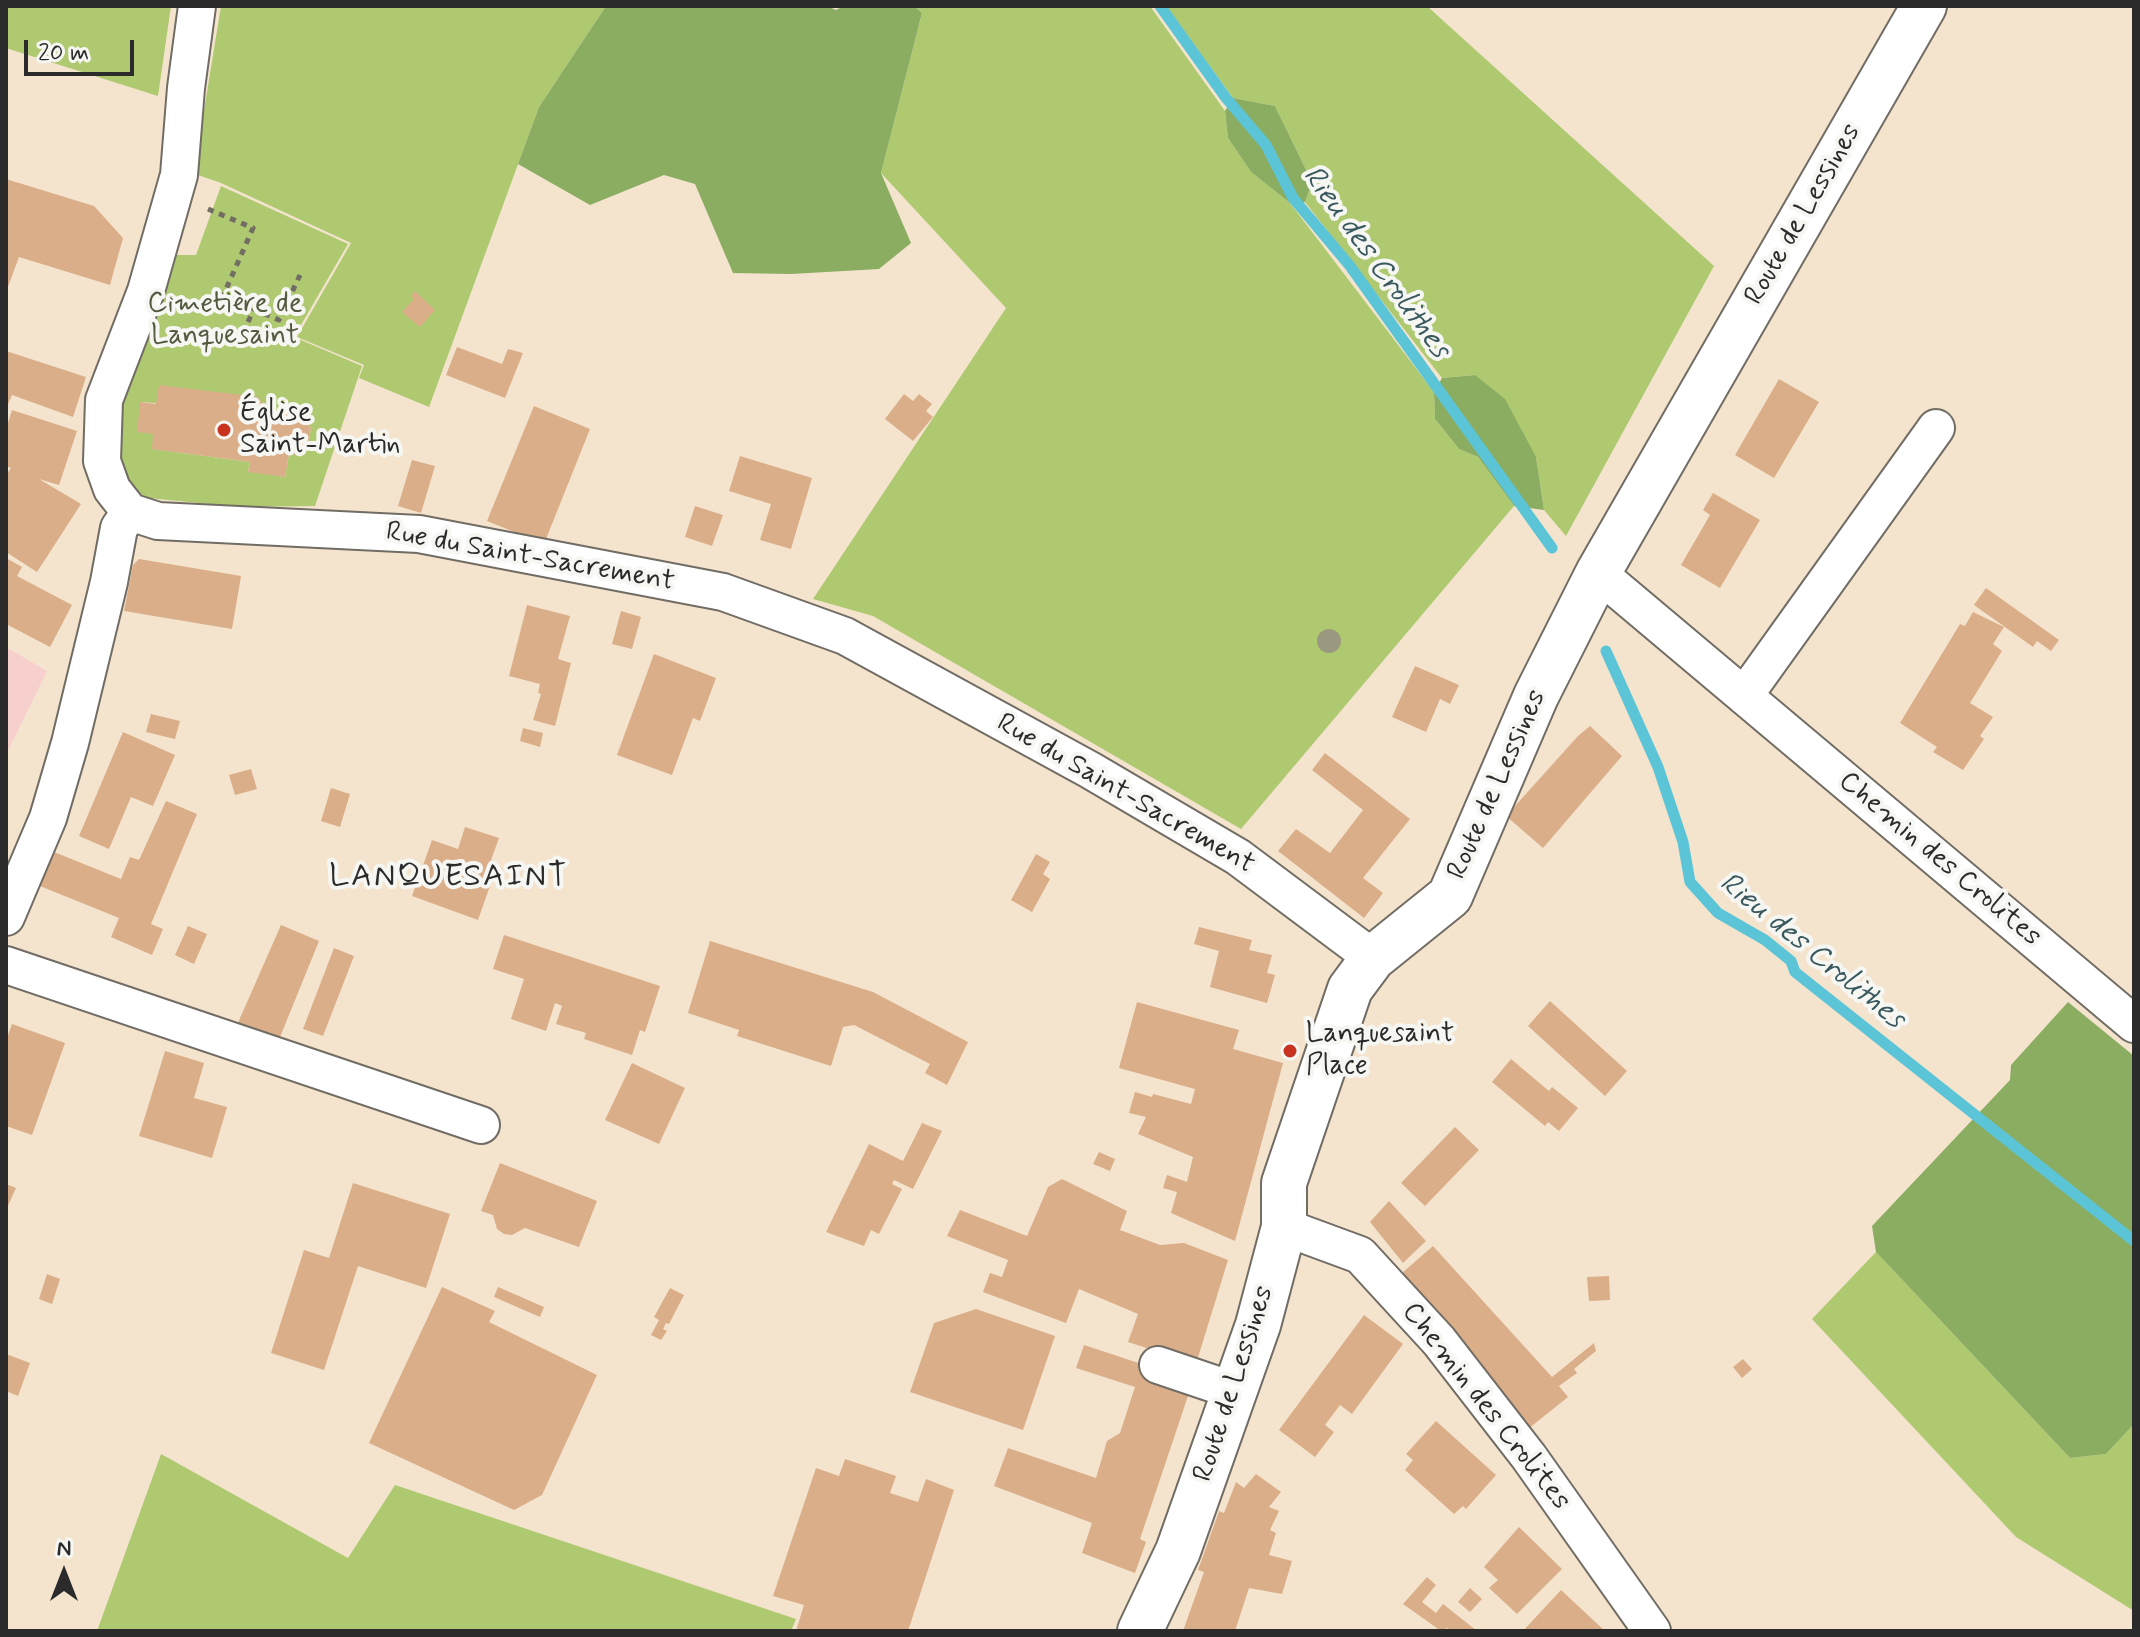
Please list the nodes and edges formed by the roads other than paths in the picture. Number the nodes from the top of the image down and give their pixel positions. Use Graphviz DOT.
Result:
graph roads {
  1 [pos="197,6"];
  2 [pos="1924,6"];
  3 [pos="1936,428"];
  4 [pos="130,512"];
  5 [pos="1598,573"];
  6 [pos="1744,696"];
  7 [pos="6,917"];
  8 [pos="1373,958"];
  9 [pos="6,965"];
  10 [pos="2134,1024"];
  11 [pos="481,1125"];
  12 [pos="1284,1227"];
  13 [pos="1158,1365"];
  14 [pos="1235,1391"];
  15 [pos="1140,1631"];
  16 [pos="1652,1631"];
  1 -- 4 [label="street"];
  2 -- 5 [label="main road, Route de Lessines"];
  3 -- 6 [label="street"];
  4 -- 7 [label="street"];
  4 -- 8 [label="street, Rue du Saint-Sacrement"];
  5 -- 6 [label="street, Chemin des Crolites"];
  5 -- 8 [label="main road, Route de Lessines"];
  6 -- 10 [label="street, Chemin des Crolites"];
  8 -- 12 [label="main road, Route de Lessines"];
  9 -- 11 [label="street"];
  12 -- 14 [label="main road, Route de Lessines"];
  12 -- 16 [label="street, Chemin des Crolites"];
  13 -- 14 [label="street"];
  14 -- 15 [label="main road, Route de Lessines"];
}
